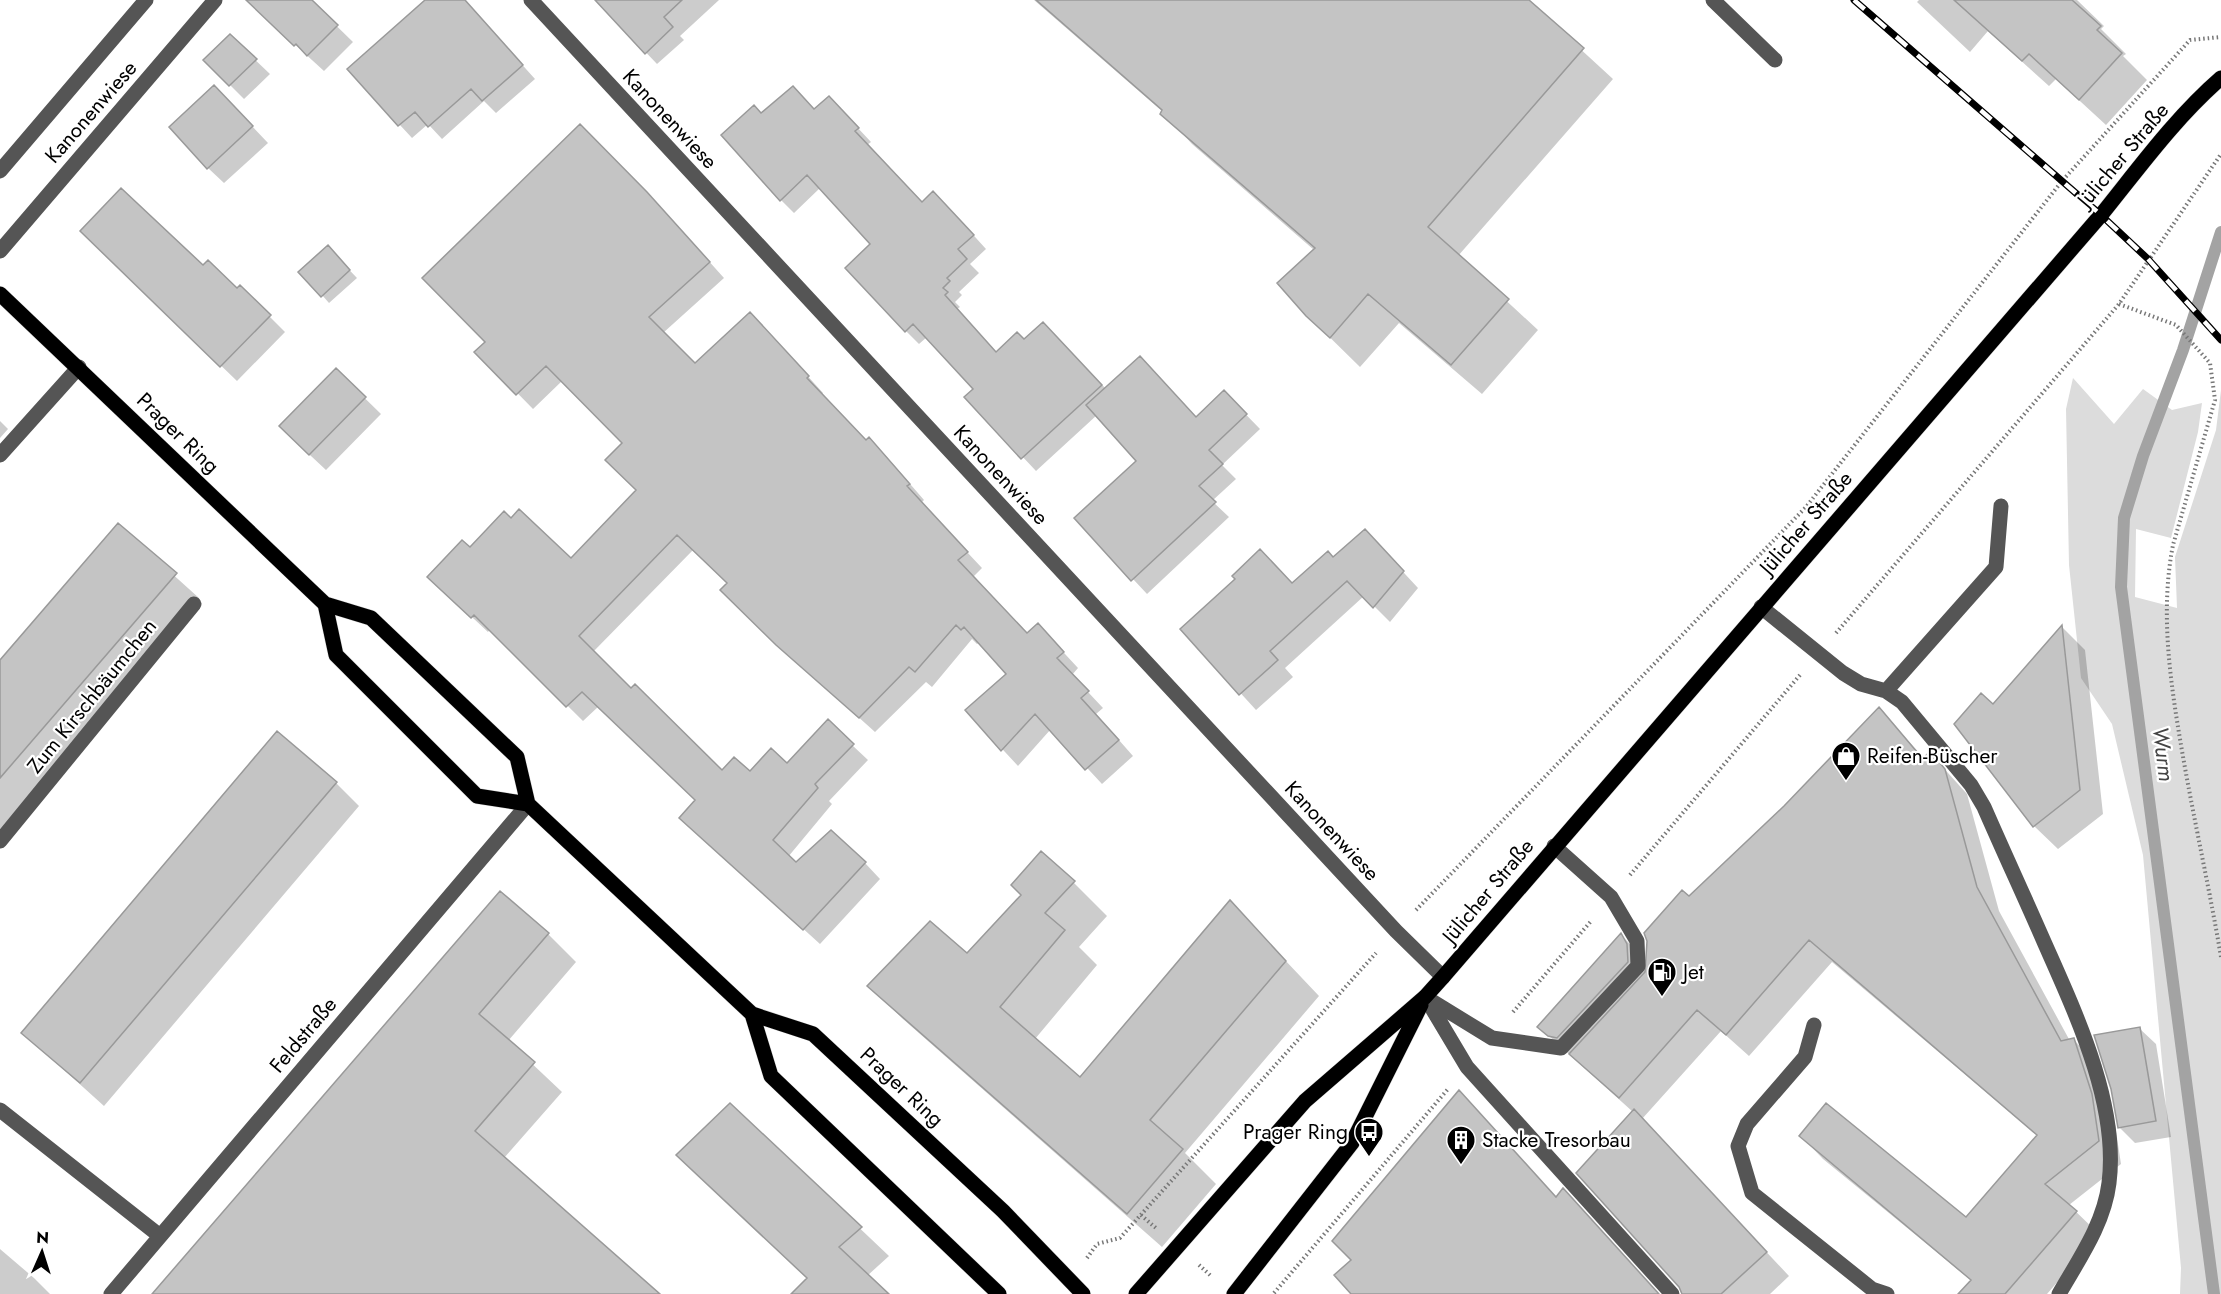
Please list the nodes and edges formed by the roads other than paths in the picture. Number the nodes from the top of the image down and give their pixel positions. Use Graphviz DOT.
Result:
graph roads {
  1 [pos="146,0"];
  2 [pos="215,0"];
  3 [pos="531,0"];
  4 [pos="1713,0"];
  5 [pos="1775,60"];
  6 [pos="2221,78"];
  7 [pos="0,171"];
  8 [pos="0,251"];
  9 [pos="0,294"];
  10 [pos="79,367"];
  11 [pos="0,455"];
  12 [pos="2001,506"];
  13 [pos="194,604"];
  14 [pos="325,604"];
  15 [pos="1761,607"];
  16 [pos="1886,691"];
  17 [pos="528,804"];
  18 [pos="0,842"];
  19 [pos="1554,846"];
  20 [pos="1443,977"];
  21 [pos="1425,997"];
  22 [pos="752,1014"];
  23 [pos="1814,1024"];
  24 [pos="0,1110"];
  25 [pos="160,1236"];
  26 [pos="111,1294"];
  27 [pos="999,1294"];
  28 [pos="1083,1294"];
  29 [pos="1136,1294"];
  30 [pos="1233,1294"];
  31 [pos="1672,1294"];
  32 [pos="1887,1294"];
  33 [pos="2059,1294"];
  1 -- 7 [label="street"];
  2 -- 8 [label="street, Kanonenwiese"];
  3 -- 20 [label="street, Kanonenwiese"];
  4 -- 5 [label="street"];
  6 -- 15 [label="main road, Jülicher Straße"];
  9 -- 10 [label="main road, Prager Ring"];
  10 -- 11 [label="street"];
  10 -- 14 [label="main road, Prager Ring"];
  12 -- 16 [label="street"];
  13 -- 18 [label="street, Zum Kirschbäumchen"];
  14 -- 17 [label="main road, Prager Ring"];
  14 -- 17 [label="main road"];
  15 -- 16 [label="street"];
  15 -- 19 [label="main road, Jülicher Straße"];
  16 -- 33 [label="street"];
  17 -- 22 [label="main road, Prager Ring"];
  17 -- 25 [label="street, Feldstraße"];
  19 -- 20 [label="main road, Jülicher Straße"];
  19 -- 21 [label="street"];
  20 -- 21 [label="main road, Jülicher Straße"];
  21 -- 29 [label="main road, Jülicher Straße"];
  21 -- 30 [label="main road, Jülicher Straße"];
  21 -- 31 [label="street"];
  22 -- 27 [label="main road, Prager Ring"];
  22 -- 28 [label="main road, Prager Ring"];
  23 -- 32 [label="street"];
  24 -- 25 [label="street"];
  25 -- 26 [label="street, Feldstraße"];
}
